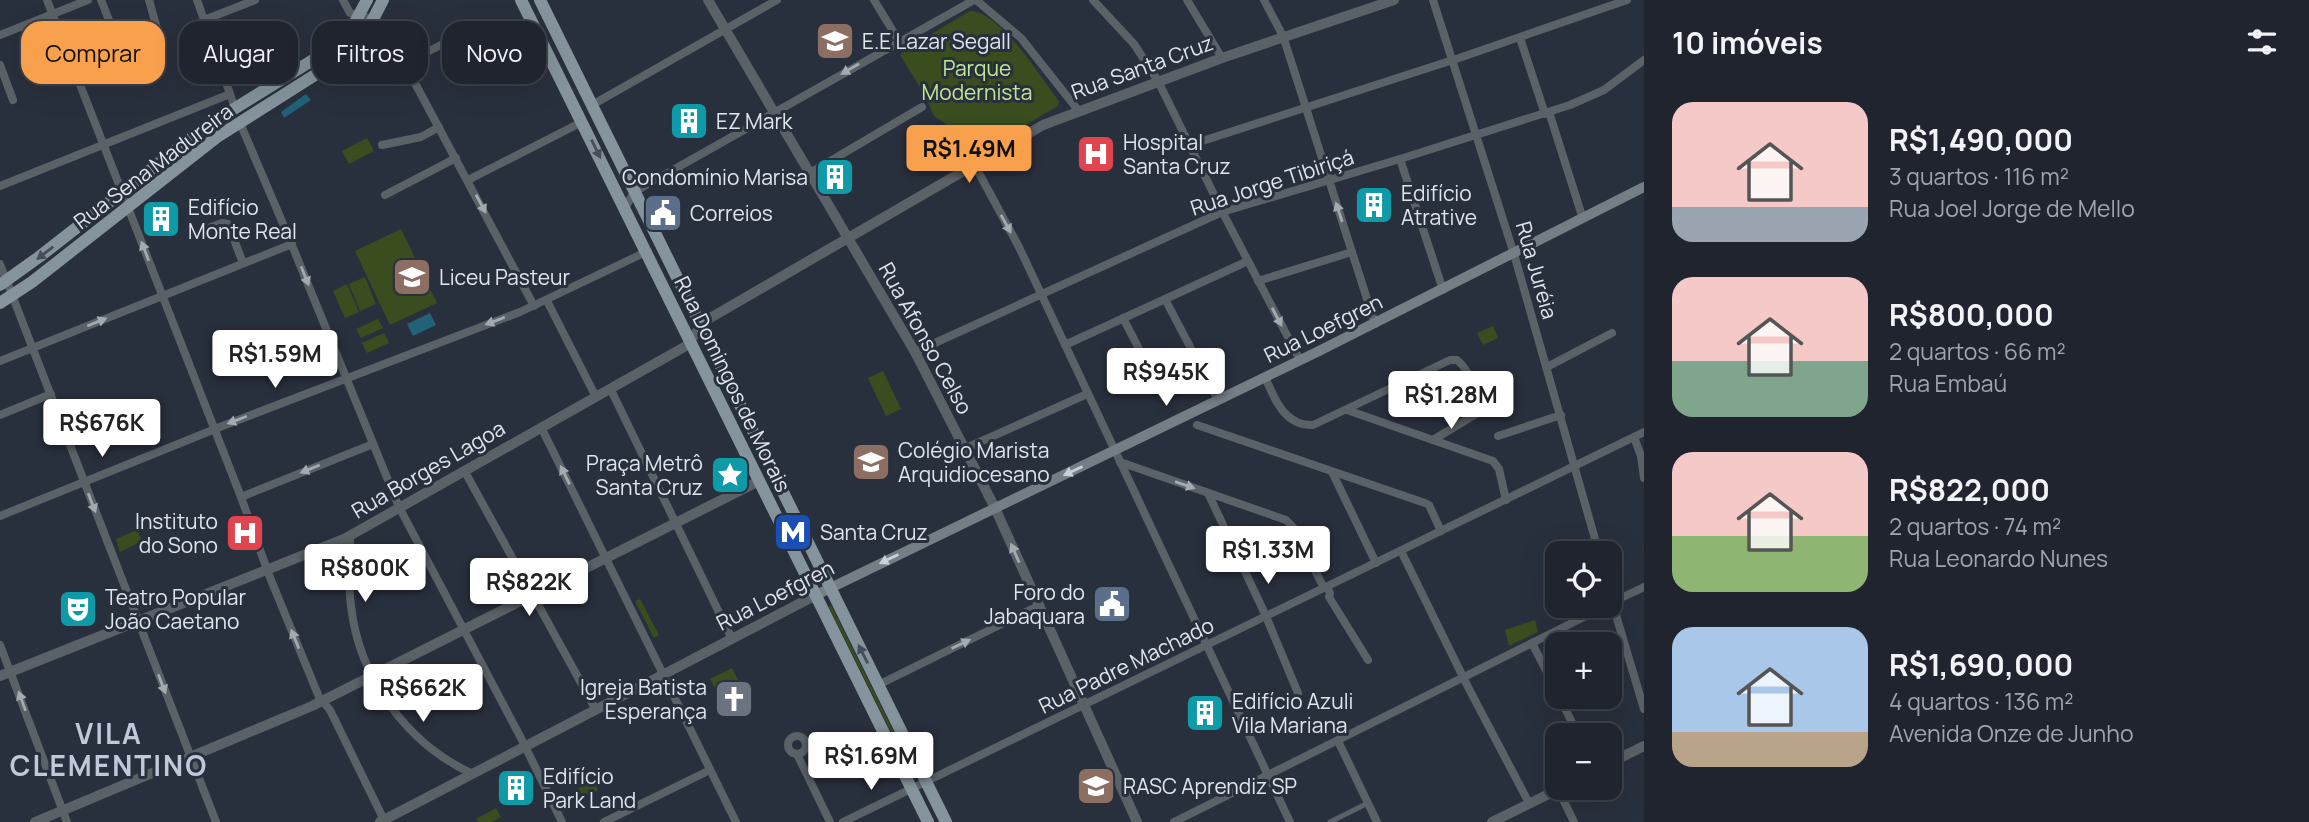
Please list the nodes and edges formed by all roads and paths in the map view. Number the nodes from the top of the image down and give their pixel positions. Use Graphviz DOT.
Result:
graph roads {
  1 [pos="47,0"];
  2 [pos="88,0"];
  3 [pos="102,0"];
  4 [pos="149,0"];
  5 [pos="197,0"];
  6 [pos="255,0"];
  7 [pos="343,0"];
  8 [pos="367,0"];
  9 [pos="383,0"];
  10 [pos="521,0"];
  11 [pos="540,0"];
  12 [pos="708,0"];
  13 [pos="777,0"];
  14 [pos="874,0"];
  15 [pos="975,0"];
  16 [pos="1093,0"];
  17 [pos="1187,0"];
  18 [pos="1264,0"];
  19 [pos="1394,0"];
  20 [pos="1433,0"];
  21 [pos="1627,0"];
  22 [pos="53,14"];
  23 [pos="358,16"];
  24 [pos="373,19"];
  25 [pos="204,20"];
  26 [pos="36,21"];
  27 [pos="110,21"];
  28 [pos="155,21"];
  29 [pos="376,21"];
  30 [pos="21,27"];
  31 [pos="725,30"];
  32 [pos="0,35"];
  33 [pos="1283,36"];
  34 [pos="1520,38"];
  35 [pos="899,41"];
  36 [pos="1222,58"];
  37 [pos="1644,60"];
  38 [pos="1452,61"];
  39 [pos="0,65"];
  40 [pos="1158,81"];
  41 [pos="416,84"];
  42 [pos="230,94"];
  43 [pos="13,100"];
  44 [pos="592,105"];
  45 [pos="922,107"];
  46 [pos="235,108"];
  47 [pos="1306,108"];
  48 [pos="774,112"];
  49 [pos="1075,112"];
  50 [pos="1547,113"];
  51 [pos="582,122"];
  52 [pos="240,123"];
  53 [pos="439,127"];
  54 [pos="1477,135"];
  55 [pos="103,143"];
  56 [pos="382,145"];
  57 [pos="1191,145"];
  58 [pos="456,158"];
  59 [pos="1400,159"];
  60 [pos="974,164"];
  61 [pos="810,173"];
  62 [pos="468,180"];
  63 [pos="1329,180"];
  64 [pos="0,186"];
  65 [pos="1644,188"];
  66 [pos="123,192"];
  67 [pos="634,192"];
  68 [pos="385,195"];
  69 [pos="129,207"];
  70 [pos="625,208"];
  71 [pos="1222,212"];
  72 [pos="1583,219"];
  73 [pos="211,228"];
  74 [pos="849,238"];
  75 [pos="292,244"];
  76 [pos="646,252"];
  77 [pos="1352,252"];
  78 [pos="1514,254"];
  79 [pos="1248,261"];
  80 [pos="243,263"];
  81 [pos="0,264"];
  82 [pos="1258,281"];
  83 [pos="3,283"];
  84 [pos="1443,290"];
  85 [pos="1041,294"];
  86 [pos="12,296"];
  87 [pos="162,296"];
  88 [pos="1165,299"];
  89 [pos="547,301"];
  90 [pos="0,303"];
  91 [pos="534,306"];
  92 [pos="1123,318"];
  93 [pos="1375,324"];
  94 [pos="700,326"];
  95 [pos="1612,333"];
  96 [pos="691,341"];
  97 [pos="1065,345"];
  98 [pos="33,347"];
  99 [pos="915,352"];
  100 [pos="1300,360"];
  101 [pos="0,361"];
  102 [pos="1547,367"];
  103 [pos="1265,377"];
  104 [pos="346,378"];
  105 [pos="610,388"];
  106 [pos="51,394"];
  107 [pos="1087,394"];
  108 [pos="596,397"];
  109 [pos="1164,397"];
  110 [pos="1215,401"];
  111 [pos="1347,411"];
  112 [pos="0,415"];
  113 [pos="1561,415"];
  114 [pos="1198,425"];
  115 [pos="541,427"];
  116 [pos="215,429"];
  117 [pos="1644,432"];
  118 [pos="1498,436"];
  119 [pos="1634,437"];
  120 [pos="1433,440"];
  121 [pos="373,444"];
  122 [pos="964,449"];
  123 [pos="1115,451"];
  124 [pos="1120,462"];
  125 [pos="1575,466"];
  126 [pos="464,470"];
  127 [pos="1332,472"];
  128 [pos="1644,478"];
  129 [pos="759,481"];
  130 [pos="84,482"];
  131 [pos="1208,493"];
  132 [pos="241,497"];
  133 [pos="1506,500"];
  134 [pos="399,507"];
  135 [pos="995,508"];
  136 [pos="0,516"];
  137 [pos="676,523"];
  138 [pos="1441,531"];
  139 [pos="350,536"];
  140 [pos="1596,541"];
  141 [pos="1401,551"];
  142 [pos="607,558"];
  143 [pos="1376,563"];
  144 [pos="267,569"];
  145 [pos="1644,587"];
  146 [pos="1326,588"];
  147 [pos="830,589"];
  148 [pos="533,595"];
  149 [pos="816,595"];
  150 [pos="1622,596"];
  151 [pos="1038,606"];
  152 [pos="1266,617"];
  153 [pos="1579,618"];
  154 [pos="1614,618"];
  155 [pos="138,621"];
  156 [pos="463,630"];
  157 [pos="732,639"];
  158 [pos="1532,643"];
  159 [pos="0,645"];
  160 [pos="1207,645"];
  161 [pos="1368,660"];
  162 [pos="1545,669"];
  163 [pos="11,672"];
  164 [pos="663,675"];
  165 [pos="0,676"];
  166 [pos="373,676"];
  167 [pos="1464,678"];
  168 [pos="878,685"];
  169 [pos="1298,693"];
  170 [pos="322,701"];
  171 [pos="1084,705"];
  172 [pos="596,709"];
  173 [pos="1644,709"];
  174 [pos="1338,741"];
  175 [pos="1644,746"];
  176 [pos="525,747"];
  177 [pos="797,754"];
  178 [pos="1622,757"];
  179 [pos="191,759"];
  180 [pos="710,770"];
  181 [pos="473,774"];
  182 [pos="1268,775"];
  183 [pos="926,781"];
  184 [pos="911,788"];
  185 [pos="1545,795"];
  186 [pos="1564,800"];
  187 [pos="1368,803"];
  188 [pos="1529,803"];
  189 [pos="63,811"];
  190 [pos="382,821"];
  191 [pos="35,822"];
  192 [pos="67,822"];
  193 [pos="216,822"];
  194 [pos="562,822"];
  195 [pos="604,822"];
  196 [pos="736,822"];
  197 [pos="830,822"];
  198 [pos="843,822"];
  199 [pos="928,822"];
  200 [pos="946,822"];
  201 [pos="1137,822"];
  202 [pos="1174,822"];
  203 [pos="1290,822"];
  204 [pos="1330,822"];
  205 [pos="1377,822"];
  206 [pos="1492,822"];
  207 [pos="1574,822"];
  1 -- 22 [label="street"];
  2 -- 22 [label="street"];
  3 -- 27 [label="street"];
  4 -- 28 [label="street"];
  5 -- 25 [label="street"];
  6 -- 25 [label="street"];
  7 -- 23 [label="street"];
  8 -- 23 [label="main road, Rua Sena Madureira"];
  9 -- 24 [label="main road, Rua Sena Madureira"];
  10 -- 51 [label="main road, Rua Domingos de Morais"];
  11 -- 44 [label="main road, Rua Domingos de Morais"];
  12 -- 31 [label="street, Rua Afonso Celso"];
  13 -- 31 [label="street"];
  14 -- 35 [label="street"];
  15 -- 35 [label="street"];
  15 -- 49 [label="street"];
  16 -- 40 [label="street"];
  17 -- 36 [label="street"];
  18 -- 33 [label="street"];
  19 -- 33 [label="street, Rua Santa Cruz"];
  20 -- 38 [label="street, Rua Juréia"];
  21 -- 34 [label="street"];
  22 -- 26 [label="street"];
  22 -- 55 [label="street"];
  23 -- 24 [label="street"];
  23 -- 46 [label="main road, Rua Sena Madureira"];
  24 -- 29 [label="street"];
  24 -- 52 [label="main road, Rua Sena Madureira"];
  25 -- 42 [label="street"];
  30 -- 32 [label="street"];
  31 -- 44 [label="street"];
  31 -- 48 [label="street, Rua Afonso Celso"];
  33 -- 36 [label="street, Rua Santa Cruz"];
  33 -- 47 [label="street"];
  34 -- 38 [label="street"];
  34 -- 50 [label="street"];
  35 -- 48 [label="street, one-way"];
  36 -- 40 [label="street, Rua Santa Cruz"];
  37 -- 50 [label="street, Rua Jorge Tibiriçá"];
  38 -- 47 [label="street"];
  38 -- 54 [label="street, Rua Juréia"];
  39 -- 43 [label="street"];
  40 -- 49 [label="street, Rua Santa Cruz"];
  40 -- 57 [label="street"];
  41 -- 53 [label="street"];
  42 -- 46 [label="street"];
  42 -- 55 [label="street"];
  44 -- 67 [label="main road, Rua Domingos de Morais"];
  45 -- 61 [label="street"];
  46 -- 66 [label="main road, Rua Sena Madureira"];
  47 -- 57 [label="street"];
  47 -- 63 [label="street"];
  48 -- 61 [label="street, Rua Afonso Celso"];
  48 -- 67 [label="street"];
  49 -- 60 [label="street, Rua Santa Cruz"];
  50 -- 54 [label="street, Rua Jorge Tibiriçá"];
  50 -- 72 [label="street"];
  51 -- 62 [label="street"];
  51 -- 70 [label="main road, Rua Domingos de Morais, one-way"];
  52 -- 69 [label="main road, Rua Sena Madureira"];
  52 -- 75 [label="street"];
  53 -- 56 [label="street"];
  53 -- 58 [label="street"];
  54 -- 59 [label="street, Rua Jorge Tibiriçá"];
  54 -- 78 [label="street, Rua Juréia"];
  55 -- 64 [label="street"];
  55 -- 66 [label="street"];
  57 -- 71 [label="street"];
  58 -- 62 [label="street"];
  58 -- 68 [label="street"];
  59 -- 63 [label="street, Rua Jorge Tibiriçá"];
  59 -- 84 [label="street"];
  60 -- 74 [label="street, Rua Santa Cruz"];
  60 -- 85 [label="street, one-way"];
  61 -- 74 [label="street, Rua Afonso Celso"];
  62 -- 91 [label="street, one-way"];
  63 -- 71 [label="street, Rua Jorge Tibiriçá"];
  77 -- 63 [label="street, one-way"];
  65 -- 72 [label="main road, Rua Loefgren"];
  66 -- 69 [label="street"];
  66 -- 83 [label="main road, Rua Sena Madureira, one-way"];
  67 -- 70 [label="street"];
  67 -- 94 [label="main road, Rua Domingos de Morais"];
  69 -- 86 [label="main road, Rua Sena Madureira"];
  87 -- 69 [label="street, one-way"];
  70 -- 76 [label="main road, Rua Domingos de Morais"];
  71 -- 79 [label="street"];
  71 -- 85 [label="street, Rua Jorge Tibiriçá"];
  72 -- 78 [label="main road, Rua Loefgren"];
  73 -- 80 [label="street"];
  74 -- 94 [label="street, Rua Santa Cruz"];
  74 -- 99 [label="street, Rua Afonso Celso"];
  75 -- 80 [label="street"];
  75 -- 104 [label="street, one-way"];
  76 -- 89 [label="street"];
  76 -- 96 [label="main road, Rua Domingos de Morais"];
  77 -- 82 [label="street"];
  77 -- 93 [label="street"];
  78 -- 84 [label="main road, Rua Loefgren"];
  78 -- 102 [label="street, Rua Juréia"];
  79 -- 82 [label="street"];
  79 -- 88 [label="street"];
  80 -- 87 [label="street"];
  81 -- 83 [label="street"];
  82 -- 100 [label="street, one-way"];
  83 -- 86 [label="street"];
  84 -- 93 [label="main road, Rua Loefgren"];
  85 -- 97 [label="street"];
  85 -- 99 [label="street, Rua Jorge Tibiriçá"];
  86 -- 90 [label="main road, Rua Sena Madureira"];
  86 -- 98 [label="street"];
  98 -- 87 [label="street, one-way"];
  87 -- 116 [label="street"];
  88 -- 92 [label="street"];
  88 -- 110 [label="street"];
  89 -- 91 [label="street"];
  89 -- 108 [label="street"];
  91 -- 104 [label="street, one-way"];
  92 -- 97 [label="street"];
  92 -- 109 [label="street"];
  93 -- 100 [label="main road, Rua Loefgren"];
  94 -- 96 [label="street, Rua Borges Lagoa"];
  94 -- 147 [label="main road, Rua Domingos de Morais"];
  95 -- 102 [label="street"];
  96 -- 105 [label="street, Rua Borges Lagoa"];
  96 -- 129 [label="main road, Rua Domingos de Morais"];
  97 -- 107 [label="street"];
  98 -- 101 [label="street"];
  98 -- 106 [label="street"];
  99 -- 122 [label="street, Rua Afonso Celso"];
  100 -- 103 [label="main road, Rua Loefgren"];
  102 -- 113 [label="street, Rua Juréia"];
  103 -- 110 [label="main road, Rua Loefgren"];
  103 -- 111 [label="street"];
  104 -- 116 [label="street, one-way"];
  104 -- 121 [label="street"];
  105 -- 108 [label="street, Rua Borges Lagoa"];
  105 -- 137 [label="street"];
  106 -- 112 [label="street"];
  106 -- 130 [label="street"];
  107 -- 122 [label="street"];
  107 -- 123 [label="street"];
  108 -- 115 [label="street, Rua Borges Lagoa"];
  110 -- 123 [label="main road, Rua Loefgren"];
  111 -- 120 [label="street"];
  111 -- 120 [label="street"];
  113 -- 118 [label="street"];
  113 -- 125 [label="street, Rua Juréia"];
  114 -- 127 [label="street"];
  115 -- 126 [label="street, Rua Borges Lagoa"];
  142 -- 115 [label="street, one-way"];
  116 -- 130 [label="street"];
  116 -- 132 [label="street"];
  117 -- 119 [label="street, Rua Padre Machado"];
  119 -- 125 [label="street, Rua Padre Machado"];
  119 -- 128 [label="street"];
  120 -- 133 [label="street"];
  121 -- 132 [label="street, one-way"];
  121 -- 134 [label="street"];
  122 -- 135 [label="street, Rua Afonso Celso"];
  123 -- 124 [label="street"];
  123 -- 135 [label="main road, Rua Loefgren, one-way"];
  124 -- 131 [label="street, one-way"];
  124 -- 160 [label="street"];
  125 -- 133 [label="street, Rua Padre Machado"];
  125 -- 140 [label="street, Rua Juréia"];
  126 -- 134 [label="street, Rua Borges Lagoa"];
  126 -- 148 [label="street"];
  127 -- 138 [label="street"];
  127 -- 143 [label="street"];
  129 -- 137 [label="street"];
  129 -- 149 [label="main road, Rua Domingos de Morais"];
  130 -- 136 [label="street"];
  130 -- 155 [label="street, one-way"];
  131 -- 146 [label="street"];
  131 -- 152 [label="street"];
  132 -- 144 [label="street"];
  133 -- 138 [label="street, Rua Padre Machado"];
  134 -- 139 [label="street, Rua Borges Lagoa"];
  134 -- 156 [label="street"];
  135 -- 147 [label="main road, Rua Loefgren, one-way"];
  151 -- 135 [label="street, Rua Afonso Celso, one-way"];
  137 -- 142 [label="street"];
  137 -- 157 [label="street"];
  138 -- 141 [label="street, Rua Padre Machado"];
  139 -- 144 [label="street, Rua Borges Lagoa"];
  139 -- 166 [label="street"];
  141 -- 143 [label="street, Rua Padre Machado"];
  141 -- 167 [label="street"];
  142 -- 148 [label="street"];
  142 -- 164 [label="street"];
  143 -- 146 [label="street, Rua Padre Machado"];
  144 -- 155 [label="street, Rua Borges Lagoa"];
  170 -- 144 [label="street, one-way"];
  145 -- 150 [label="street"];
  146 -- 152 [label="street, Rua Padre Machado"];
  146 -- 161 [label="street"];
  147 -- 149 [label="main road, Rua Loefgren"];
  168 -- 147 [label="main road, Rua Domingos de Morais, one-way"];
  148 -- 156 [label="street"];
  148 -- 172 [label="street"];
  149 -- 157 [label="street, Rua Loefgren"];
  149 -- 184 [label="main road, Rua Domingos de Morais"];
  168 -- 151 [label="street, one-way"];
  151 -- 171 [label="street, Rua Afonso Celso"];
  152 -- 160 [label="street, Rua Padre Machado"];
  152 -- 169 [label="street"];
  153 -- 158 [label="street"];
  154 -- 173 [label="street"];
  155 -- 163 [label="street, Rua Borges Lagoa"];
  155 -- 179 [label="street, one-way"];
  156 -- 166 [label="street"];
  156 -- 176 [label="street"];
  157 -- 164 [label="street, Rua Loefgren"];
  158 -- 162 [label="street"];
  158 -- 167 [label="street"];
  159 -- 163 [label="street"];
  160 -- 171 [label="street, Rua Padre Machado"];
  160 -- 182 [label="street"];
  163 -- 165 [label="street, Rua Borges Lagoa"];
  189 -- 163 [label="street, one-way"];
  164 -- 172 [label="street, Rua Loefgren"];
  164 -- 180 [label="street"];
  166 -- 170 [label="street"];
  166 -- 181 [label="street"];
  167 -- 174 [label="street"];
  167 -- 188 [label="street"];
  168 -- 183 [label="main road, Rua Domingos de Morais"];
  170 -- 179 [label="street"];
  170 -- 190 [label="street"];
  171 -- 183 [label="street, Rua Padre Machado"];
  171 -- 201 [label="street, Rua Afonso Celso"];
  172 -- 176 [label="street, Rua Loefgren"];
  174 -- 182 [label="street"];
  174 -- 187 [label="street"];
  175 -- 178 [label="street"];
  176 -- 181 [label="street, Rua Loefgren"];
  176 -- 194 [label="street"];
  177 -- 197 [label="street"];
  179 -- 189 [label="street"];
  179 -- 193 [label="street"];
  180 -- 195 [label="street"];
  180 -- 196 [label="street"];
  181 -- 190 [label="street, Rua Loefgren"];
  182 -- 202 [label="street"];
  182 -- 203 [label="street"];
  183 -- 184 [label="street, Rua Padre Machado"];
  183 -- 200 [label="main road, Rua Domingos de Morais"];
  184 -- 198 [label="street, Rua Padre Machado"];
  184 -- 199 [label="main road, Rua Domingos de Morais"];
  185 -- 188 [label="street"];
  186 -- 207 [label="street"];
  187 -- 204 [label="street"];
  187 -- 205 [label="street"];
  188 -- 206 [label="street"];
  189 -- 191 [label="street"];
  189 -- 192 [label="street"];
}
